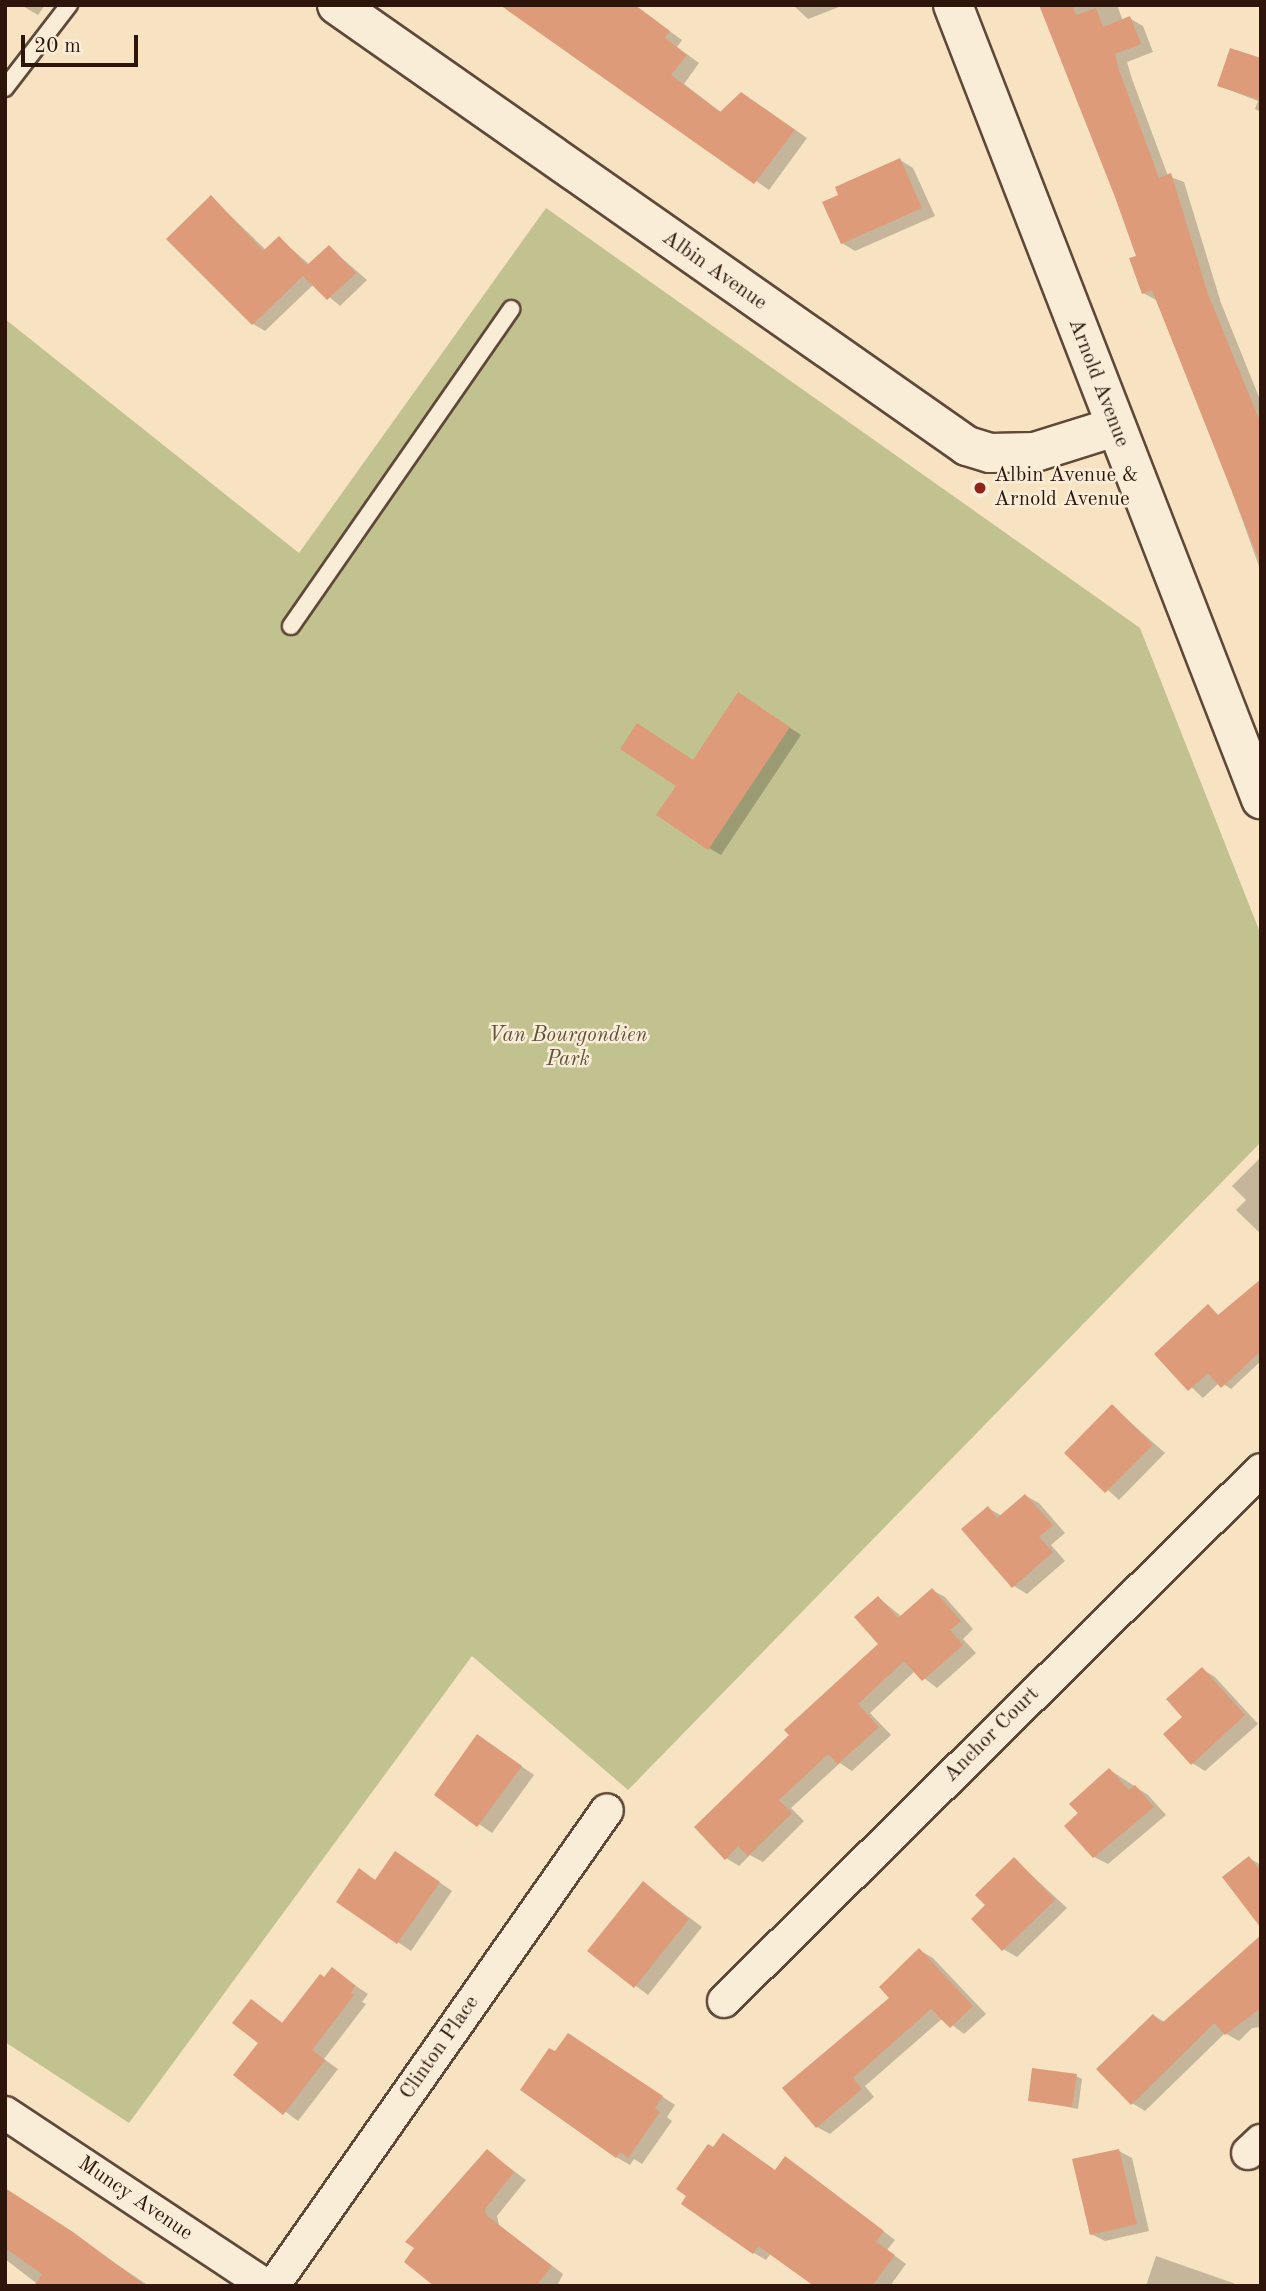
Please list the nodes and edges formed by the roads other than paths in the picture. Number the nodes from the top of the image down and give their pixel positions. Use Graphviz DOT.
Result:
graph roads {
  1 [pos="69,5"];
  2 [pos="337,5"];
  3 [pos="953,5"];
  4 [pos="5,88"];
  5 [pos="512,309"];
  6 [pos="1115,426"];
  7 [pos="291,626"];
  8 [pos="1261,799"];
  9 [pos="1261,1470"];
  10 [pos="607,1810"];
  11 [pos="723,2001"];
  12 [pos="5,2113"];
  13 [pos="266,2286"];
  14 [pos="274,2286"];
  1 -- 4 [label="lane"];
  2 -- 6 [label="street, Albin Avenue"];
  3 -- 6 [label="street, Arnold Avenue"];
  5 -- 7 [label="lane"];
  6 -- 8 [label="street, Arnold Avenue"];
  9 -- 11 [label="street, Anchor Court"];
  10 -- 14 [label="street, Clinton Place"];
  12 -- 13 [label="street, Muncy Avenue"];
}
